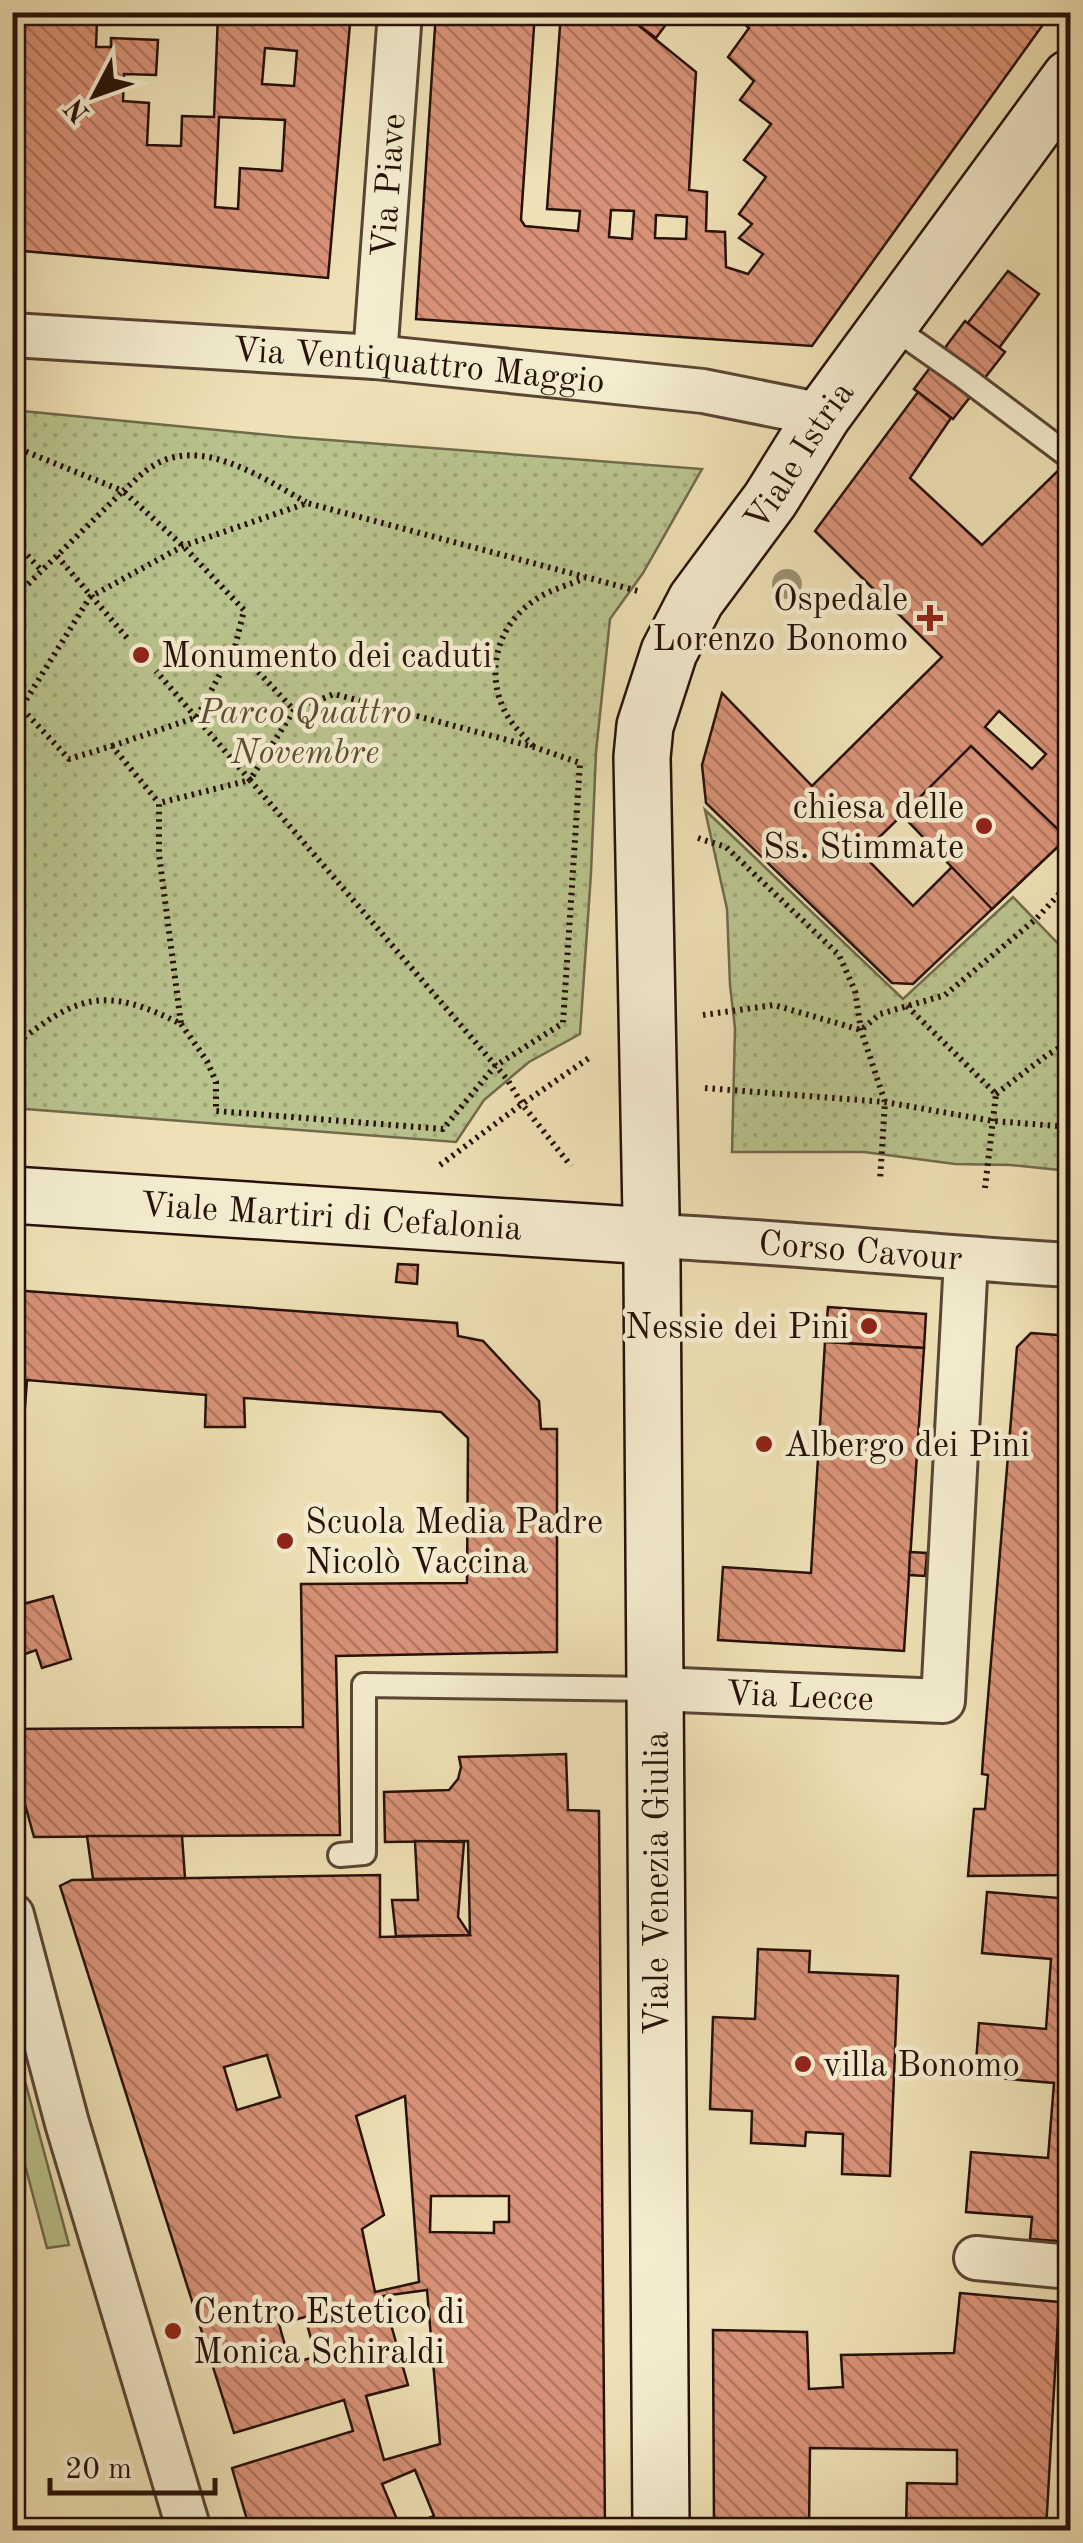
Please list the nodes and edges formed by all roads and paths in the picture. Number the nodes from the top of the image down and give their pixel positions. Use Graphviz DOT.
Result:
graph roads {
  1 [pos="400,12"];
  2 [pos="1070,78"];
  3 [pos="1070,111"];
  4 [pos="16,331"];
  5 [pos="899,331"];
  6 [pos="375,357"];
  7 [pos="823,416"];
  8 [pos="12,446"];
  9 [pos="1066,454"];
  10 [pos="123,491"];
  11 [pos="307,503"];
  12 [pos="12,539"];
  13 [pos="183,546"];
  14 [pos="57,556"];
  15 [pos="42,571"];
  16 [pos="586,578"];
  17 [pos="644,595"];
  18 [pos="90,596"];
  19 [pos="12,600"];
  20 [pos="128,638"];
  21 [pos="235,647"];
  22 [pos="156,671"];
  23 [pos="12,698"];
  24 [pos="22,708"];
  25 [pos="294,710"];
  26 [pos="12,718"];
  27 [pos="197,718"];
  28 [pos="112,746"];
  29 [pos="534,747"];
  30 [pos="250,780"];
  31 [pos="159,803"];
  32 [pos="696,837"];
  33 [pos="1070,900"];
  34 [pos="906,1005"];
  35 [pos="702,1015"];
  36 [pos="181,1024"];
  37 [pos="861,1030"];
  38 [pos="1070,1042"];
  39 [pos="12,1047"];
  40 [pos="606,1047"];
  41 [pos="495,1066"];
  42 [pos="705,1088"];
  43 [pos="996,1094"];
  44 [pos="885,1102"];
  45 [pos="522,1104"];
  46 [pos="993,1121"];
  47 [pos="1070,1127"];
  48 [pos="571,1166"];
  49 [pos="435,1169"];
  50 [pos="880,1180"];
  51 [pos="986,1188"];
  52 [pos="12,1195"];
  53 [pos="651,1236"];
  54 [pos="966,1259"];
  55 [pos="1070,1266"];
  56 [pos="655,1689"];
  57 [pos="340,1855"];
  58 [pos="12,1915"];
  59 [pos="976,2258"];
  60 [pos="1070,2267"];
  61 [pos="54,2524"];
  62 [pos="32,2530"];
  63 [pos="189,2530"];
  64 [pos="661,2530"];
  1 -- 6 [label="street, Via Piave"];
  2 -- 5 [label="main road, Viale Istria"];
  3 -- 5 [label="lane, Viale Istria"];
  4 -- 6 [label="street, Via Ventiquattro Maggio"];
  5 -- 7 [label="main road, Viale Istria"];
  5 -- 9 [label="lane"];
  6 -- 7 [label="street, Via Ventiquattro Maggio"];
  7 -- 53 [label="main road, Viale Istria"];
  8 -- 10 [label="path"];
  10 -- 11 [label="path"];
  10 -- 13 [label="path"];
  10 -- 14 [label="path"];
  11 -- 13 [label="path"];
  11 -- 16 [label="path"];
  12 -- 15 [label="path"];
  13 -- 18 [label="path"];
  13 -- 21 [label="path"];
  14 -- 15 [label="path"];
  14 -- 18 [label="path"];
  15 -- 19 [label="path"];
  16 -- 17 [label="path"];
  16 -- 29 [label="path"];
  18 -- 20 [label="path"];
  18 -- 24 [label="path"];
  21 -- 25 [label="path"];
  21 -- 27 [label="path"];
  22 -- 27 [label="path"];
  23 -- 24 [label="path"];
  24 -- 26 [label="path"];
  24 -- 28 [label="path"];
  25 -- 29 [label="path"];
  25 -- 30 [label="path"];
  27 -- 28 [label="path"];
  27 -- 30 [label="path"];
  28 -- 31 [label="path"];
  29 -- 41 [label="path"];
  30 -- 31 [label="path"];
  30 -- 41 [label="path"];
  31 -- 36 [label="path"];
  32 -- 37 [label="path"];
  33 -- 34 [label="path"];
  34 -- 37 [label="path"];
  34 -- 43 [label="path"];
  35 -- 37 [label="path"];
  36 -- 39 [label="path"];
  36 -- 41 [label="path"];
  37 -- 44 [label="path"];
  38 -- 43 [label="path"];
  40 -- 45 [label="path"];
  41 -- 45 [label="path"];
  42 -- 44 [label="path"];
  43 -- 46 [label="path"];
  44 -- 46 [label="path"];
  44 -- 50 [label="path"];
  45 -- 48 [label="path"];
  45 -- 49 [label="path"];
  46 -- 47 [label="path"];
  46 -- 51 [label="path"];
  52 -- 53 [label="main road, Viale Martiri di Cefalonia"];
  53 -- 54 [label="street, Corso Cavour"];
  53 -- 56 [label="main road, Viale Venezia Giulia"];
  54 -- 55 [label="street, Corso Cavour"];
  54 -- 56 [label="street, Via Lecce"];
  56 -- 57 [label="lane"];
  56 -- 64 [label="main road, Viale Venezia Giulia"];
  58 -- 63 [label="street"];
  59 -- 60 [label="street"];
  61 -- 62 [label="path"];
}
